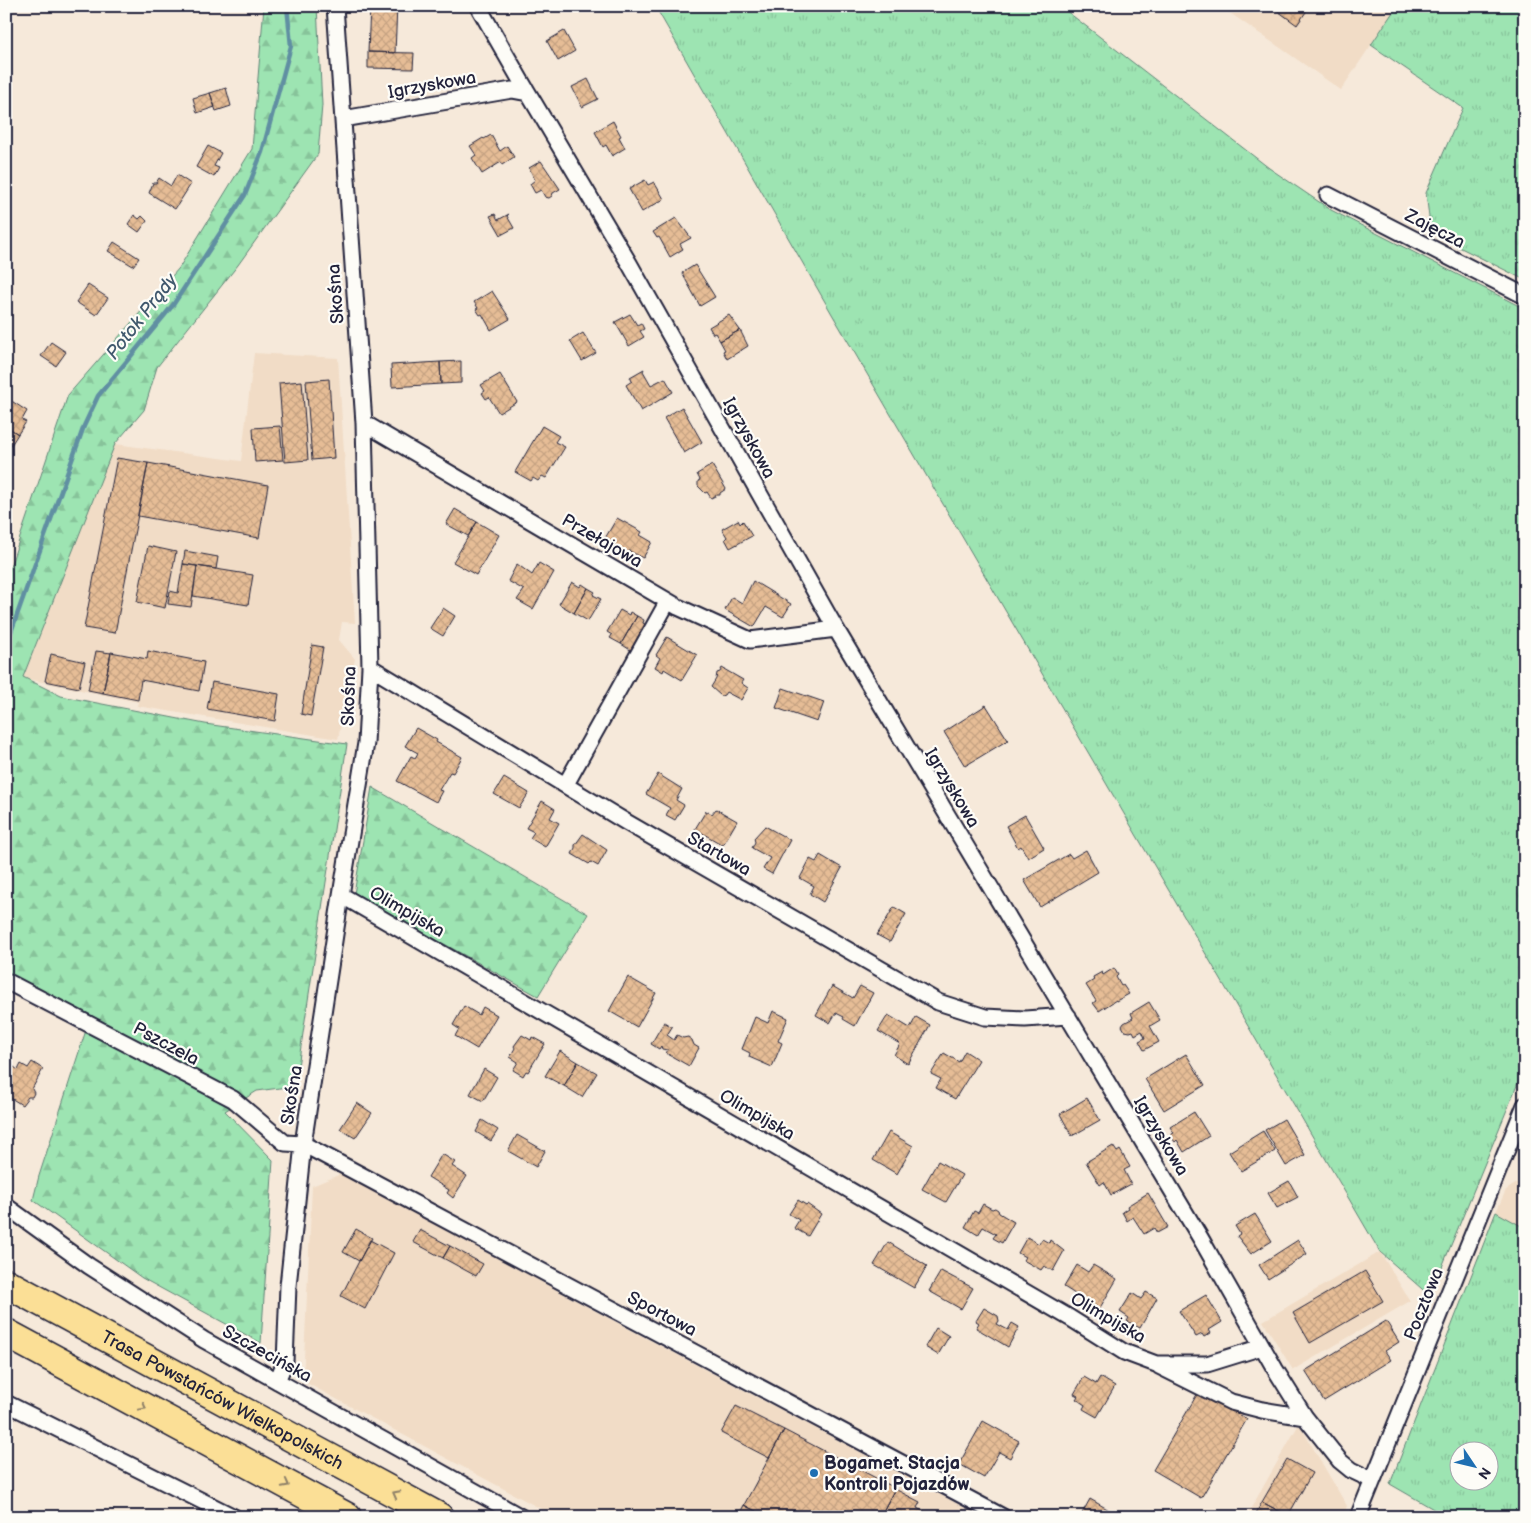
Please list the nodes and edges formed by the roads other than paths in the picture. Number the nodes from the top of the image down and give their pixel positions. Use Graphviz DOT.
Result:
graph roads {
  1 [pos="335,6"];
  2 [pos="478,6"];
  3 [pos="528,93"];
  4 [pos="343,119"];
  5 [pos="1328,195"];
  6 [pos="1525,296"];
  7 [pos="364,423"];
  8 [pos="668,601"];
  9 [pos="836,629"];
  10 [pos="370,667"];
  11 [pos="566,784"];
  12 [pos="341,895"];
  13 [pos="6,981"];
  14 [pos="1068,1016"];
  15 [pos="1525,1105"];
  16 [pos="304,1144"];
  17 [pos="6,1206"];
  18 [pos="6,1267"];
  19 [pos="6,1283"];
  20 [pos="6,1333"];
  21 [pos="6,1346"];
  22 [pos="121,1346"];
  23 [pos="1262,1347"];
  24 [pos="1156,1364"];
  25 [pos="277,1381"];
  26 [pos="100,1383"];
  27 [pos="6,1403"];
  28 [pos="1305,1417"];
  29 [pos="1372,1480"];
  30 [pos="234,1517"];
  31 [pos="347,1517"];
  32 [pos="438,1517"];
  33 [pos="520,1517"];
  34 [pos="1003,1517"];
  35 [pos="1358,1517"];
  1 -- 4 [label="street, Skośna"];
  2 -- 3 [label="street, Igrzyskowa"];
  3 -- 4 [label="street, Igrzyskowa"];
  3 -- 9 [label="street, Igrzyskowa"];
  4 -- 7 [label="street, Skośna"];
  5 -- 6 [label="street, Zajęcza"];
  7 -- 8 [label="street, Przełajowa"];
  7 -- 10 [label="street, Skośna"];
  8 -- 9 [label="street, Przełajowa"];
  8 -- 11 [label="street"];
  9 -- 14 [label="street, Igrzyskowa"];
  10 -- 11 [label="street, Startowa"];
  10 -- 12 [label="street, Skośna"];
  11 -- 14 [label="street, Startowa"];
  12 -- 16 [label="street, Skośna"];
  12 -- 24 [label="street, Olimpijska"];
  13 -- 16 [label="street, Pszczela"];
  14 -- 23 [label="street, Igrzyskowa"];
  15 -- 29 [label="street, Pocztowa"];
  16 -- 25 [label="street, Skośna"];
  16 -- 34 [label="street, Sportowa"];
  17 -- 25 [label="street, Szczecińska"];
  18 -- 22 [label="highway"];
  19 -- 22 [label="highway, Trasa Powstańców Wielkopolskich"];
  20 -- 26 [label="highway"];
  21 -- 26 [label="highway"];
  32 -- 22 [label="highway, Trasa Powstańców Wielkopolskich, one-way"];
  23 -- 24 [label="street, Olimpijska"];
  23 -- 28 [label="street, Igrzyskowa"];
  24 -- 28 [label="street, Olimpijska"];
  25 -- 33 [label="street, Szczecińska"];
  26 -- 31 [label="highway, one-way"];
  27 -- 30 [label="street"];
  28 -- 29 [label="street, Igrzyskowa"];
  29 -- 35 [label="street, Pocztowa"];
}
